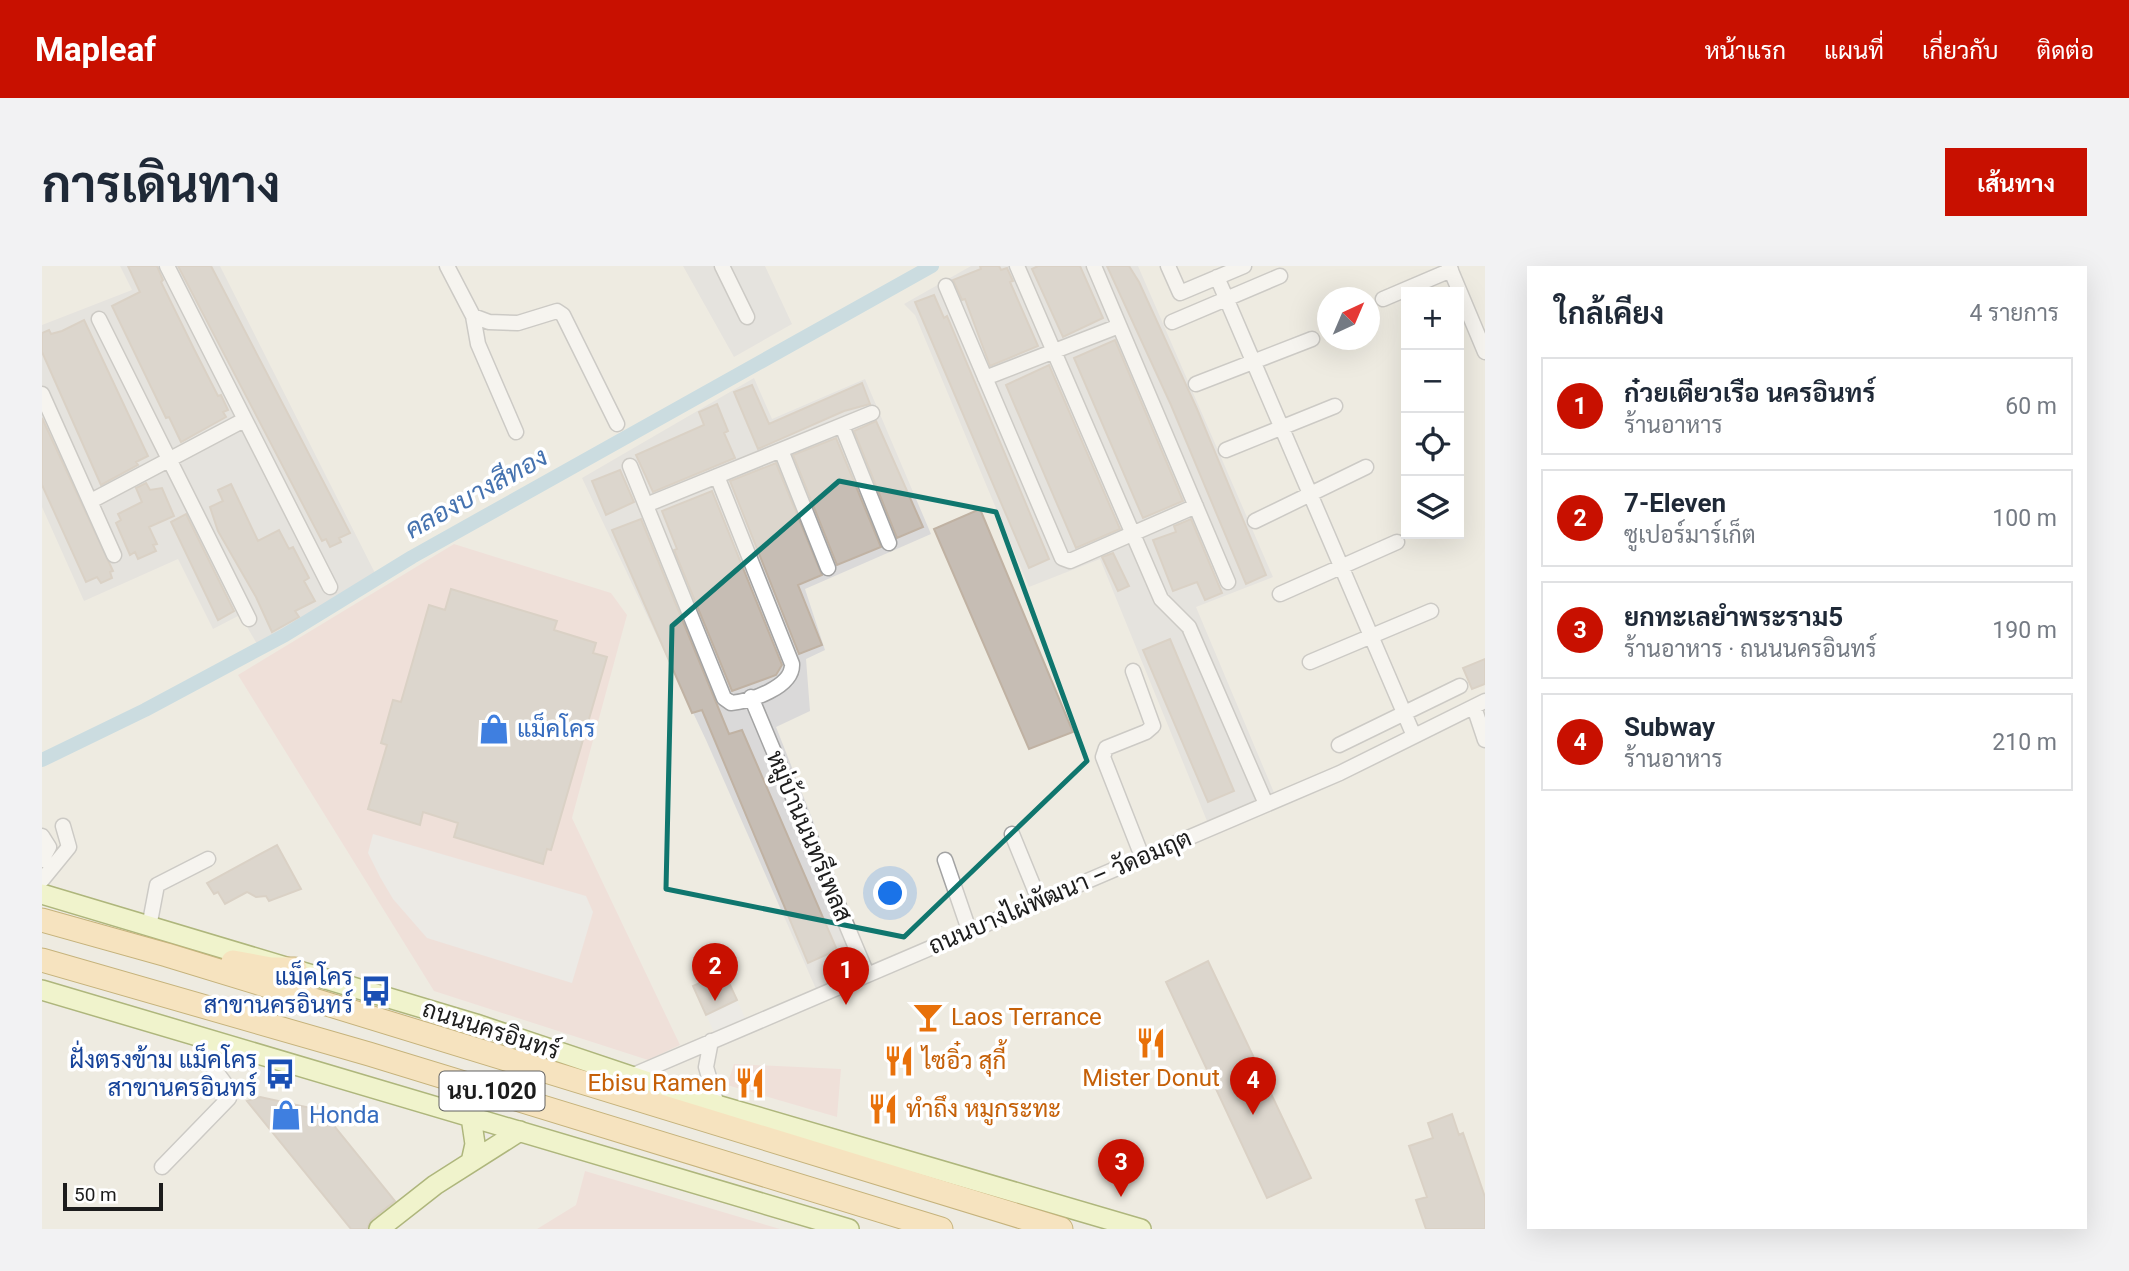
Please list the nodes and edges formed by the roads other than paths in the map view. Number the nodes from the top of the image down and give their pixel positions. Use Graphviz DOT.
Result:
graph roads {
  1 [pos="167,266"];
  2 [pos="447,266"];
  3 [pos="722,266"];
  4 [pos="1017,266"];
  5 [pos="1094,266"];
  6 [pos="1168,266"];
  7 [pos="1244,266"];
  8 [pos="1450,268"];
  9 [pos="1280,276"];
  10 [pos="1217,277"];
  11 [pos="946,286"];
  12 [pos="1227,299"];
  13 [pos="1382,299"];
  14 [pos="473,316"];
  15 [pos="747,317"];
  16 [pos="99,319"];
  17 [pos="1172,323"];
  18 [pos="1119,326"];
  19 [pos="1312,339"];
  20 [pos="1483,342"];
  21 [pos="1052,351"];
  22 [pos="1254,362"];
  23 [pos="985,378"];
  24 [pos="1196,384"];
  25 [pos="42,394"];
  26 [pos="1335,406"];
  27 [pos="872,413"];
  28 [pos="244,419"];
  29 [pos="617,424"];
  30 [pos="842,426"];
  31 [pos="1282,427"];
  32 [pos="516,432"];
  33 [pos="781,450"];
  34 [pos="1226,450"];
  35 [pos="168,461"];
  36 [pos="630,466"];
  37 [pos="1366,467"];
  38 [pos="717,476"];
  39 [pos="1310,494"];
  40 [pos="90,501"];
  41 [pos="646,505"];
  42 [pos="1196,506"];
  43 [pos="1255,521"];
  44 [pos="1133,534"];
  45 [pos="1397,542"];
  46 [pos="888,543"];
  47 [pos="114,555"];
  48 [pos="1341,566"];
  49 [pos="828,568"];
  50 [pos="1228,582"];
  51 [pos="330,587"];
  52 [pos="1280,594"];
  53 [pos="1431,611"];
  54 [pos="250,619"];
  55 [pos="1371,636"];
  56 [pos="1310,662"];
  57 [pos="1133,671"];
  58 [pos="1461,686"];
  59 [pos="751,697"];
  60 [pos="1479,704"];
  61 [pos="1404,713"];
  62 [pos="1414,736"];
  63 [pos="1485,740"];
  64 [pos="1339,745"];
  65 [pos="1266,804"];
  66 [pos="63,825"];
  67 [pos="1012,834"];
  68 [pos="42,836"];
  69 [pos="208,859"];
  70 [pos="1143,859"];
  71 [pos="42,860"];
  72 [pos="945,860"];
  73 [pos="42,880"];
  74 [pos="42,894"];
  75 [pos="1039,900"];
  76 [pos="42,920"];
  77 [pos="149,927"];
  78 [pos="970,930"];
  79 [pos="167,956"];
  80 [pos="42,960"];
  81 [pos="295,969"];
  82 [pos="867,975"];
  83 [pos="42,990"];
  84 [pos="212,1040"];
  85 [pos="710,1041"];
  86 [pos="631,1076"];
  87 [pos="717,1105"];
  88 [pos="471,1117"];
  89 [pos="520,1131"];
  90 [pos="471,1162"];
  91 [pos="162,1167"];
  92 [pos="828,1226"];
  93 [pos="379,1229"];
  94 [pos="849,1229"];
  95 [pos="941,1229"];
  96 [pos="1061,1229"];
  97 [pos="1141,1229"];
  1 -- 28 [label="street"];
  2 -- 14 [label="street"];
  3 -- 15 [label="street"];
  4 -- 21 [label="street"];
  5 -- 18 [label="street"];
  6 -- 10 [label="street"];
  7 -- 10 [label="street"];
  8 -- 13 [label="street"];
  8 -- 20 [label="street"];
  9 -- 12 [label="street"];
  10 -- 12 [label="street"];
  11 -- 23 [label="street"];
  12 -- 17 [label="street"];
  12 -- 22 [label="street"];
  14 -- 29 [label="street"];
  14 -- 32 [label="street"];
  16 -- 35 [label="street"];
  18 -- 21 [label="street"];
  18 -- 42 [label="street"];
  19 -- 22 [label="street"];
  21 -- 23 [label="street"];
  21 -- 44 [label="street"];
  22 -- 24 [label="street"];
  22 -- 31 [label="street"];
  23 -- 44 [label="street"];
  25 -- 40 [label="street"];
  26 -- 31 [label="street"];
  27 -- 30 [label="street"];
  28 -- 35 [label="street"];
  28 -- 51 [label="street"];
  30 -- 33 [label="street"];
  30 -- 46 [label="street"];
  31 -- 34 [label="street"];
  31 -- 39 [label="street"];
  33 -- 38 [label="street"];
  33 -- 49 [label="street"];
  35 -- 40 [label="street"];
  35 -- 54 [label="street"];
  36 -- 41 [label="street"];
  37 -- 39 [label="street"];
  38 -- 41 [label="street"];
  38 -- 59 [label="street"];
  39 -- 43 [label="street"];
  39 -- 48 [label="street"];
  40 -- 47 [label="street"];
  41 -- 59 [label="street"];
  42 -- 44 [label="street"];
  42 -- 50 [label="street"];
  44 -- 65 [label="street"];
  45 -- 48 [label="street"];
  48 -- 52 [label="street"];
  48 -- 55 [label="street"];
  53 -- 55 [label="street"];
  55 -- 56 [label="street"];
  55 -- 61 [label="street"];
  57 -- 70 [label="street"];
  58 -- 61 [label="street"];
  59 -- 82 [label="street, หมู่บ้านนนทรีเพลส"];
  60 -- 62 [label="street, ถนนบางไผ่พัฒนา – วัดอมฤต"];
  60 -- 63 [label="street"];
  61 -- 62 [label="street"];
  61 -- 64 [label="street"];
  62 -- 65 [label="street, ถนนบางไผ่พัฒนา – วัดอมฤต"];
  65 -- 70 [label="street, ถนนบางไผ่พัฒนา – วัดอมฤต"];
  66 -- 73 [label="street"];
  67 -- 75 [label="street"];
  68 -- 71 [label="street"];
  69 -- 77 [label="street"];
  70 -- 75 [label="street, ถนนบางไผ่พัฒนา – วัดอมฤต"];
  72 -- 78 [label="street"];
  74 -- 77 [label="main road, ถนนนครอินทร์ / นบ.1020"];
  75 -- 78 [label="street, ถนนบางไผ่พัฒนา – วัดอมฤต"];
  76 -- 79 [label="main road, ถนนนครอินทร์ / นบ.1020"];
  77 -- 81 [label="main road, ถนนนครอินทร์ / นบ.1020"];
  78 -- 82 [label="street, ถนนบางไผ่พัฒนา – วัดอมฤต"];
  79 -- 81 [label="main road"];
  79 -- 96 [label="main road, ถนนนครอินทร์ / นบ.1020"];
  80 -- 95 [label="main road, นบ.1020"];
  81 -- 86 [label="main road, ถนนนครอินทร์ / นบ.1020"];
  82 -- 85 [label="street, ถนนบางไผ่พัฒนา – วัดอมฤต"];
  83 -- 84 [label="main road, นบ.1020"];
  84 -- 88 [label="main road, นบ.1020"];
  84 -- 91 [label="street"];
  85 -- 86 [label="street, ถนนบางไผ่พัฒนา – วัดอมฤต"];
  85 -- 87 [label="street"];
  86 -- 87 [label="main road, ถนนนครอินทร์ / นบ.1020"];
  87 -- 97 [label="main road, ถนนนครอินทร์ / นบ.1020"];
  88 -- 89 [label="main road, นบ.1020"];
  88 -- 90 [label="main road"];
  89 -- 90 [label="main road"];
  89 -- 92 [label="main road, นบ.1020"];
  90 -- 93 [label="main road"];
  92 -- 94 [label="main road, นบ.1020"];
}
